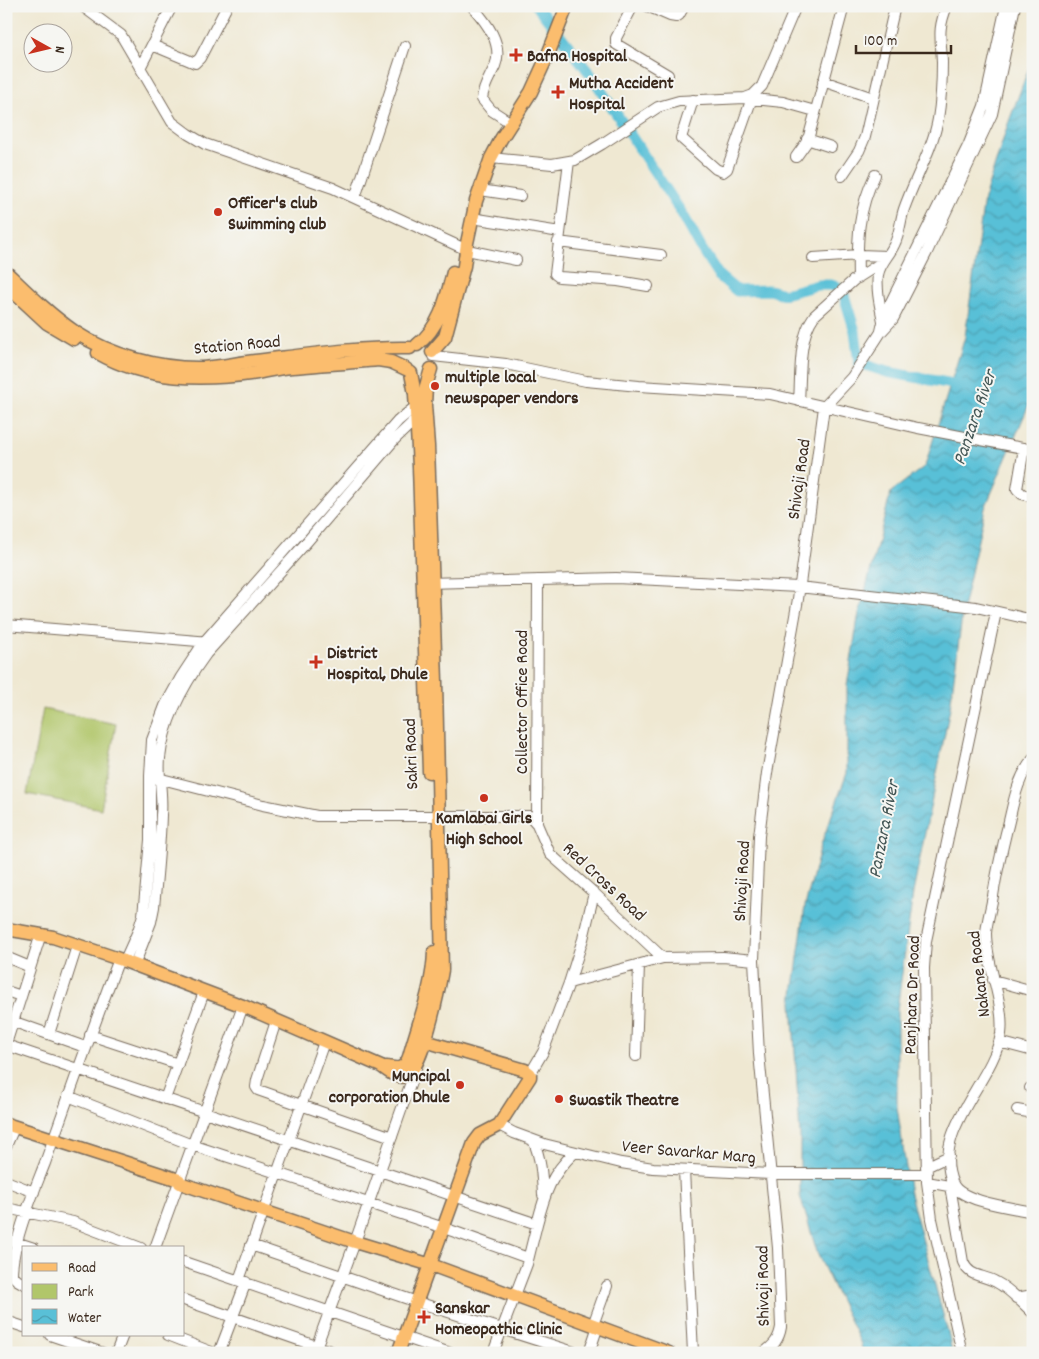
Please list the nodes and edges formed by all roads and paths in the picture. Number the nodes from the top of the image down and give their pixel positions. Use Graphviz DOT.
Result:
graph roads {
  1 [pos="82,6"];
  2 [pos="227,6"];
  3 [pos="472,6"];
  4 [pos="633,6"];
  5 [pos="647,6"];
  6 [pos="684,6"];
  7 [pos="796,6"];
  8 [pos="844,6"];
  9 [pos="895,6"];
  10 [pos="947,6"];
  11 [pos="171,7"];
  12 [pos="566,9"];
  13 [pos="1009,9"];
  14 [pos="152,46"];
  15 [pos="405,46"];
  16 [pos="140,68"];
  17 [pos="668,75"];
  18 [pos="824,81"];
  19 [pos="749,98"];
  20 [pos="873,98"];
  21 [pos="693,100"];
  22 [pos="815,111"];
  23 [pos="511,123"];
  24 [pos="808,139"];
  25 [pos="832,147"];
  26 [pos="796,157"];
  27 [pos="491,158"];
  28 [pos="569,161"];
  29 [pos="875,174"];
  30 [pos="842,176"];
  31 [pos="480,190"];
  32 [pos="520,196"];
  33 [pos="354,198"];
  34 [pos="472,218"];
  35 [pos="559,237"];
  36 [pos="466,247"];
  37 [pos="661,255"];
  38 [pos="858,255"];
  39 [pos="813,258"];
  40 [pos="516,260"];
  41 [pos="884,260"];
  42 [pos="6,272"];
  43 [pos="856,279"];
  44 [pos="6,284"];
  45 [pos="648,286"];
  46 [pos="41,312"];
  47 [pos="883,322"];
  48 [pos="881,332"];
  49 [pos="413,347"];
  50 [pos="432,354"];
  51 [pos="431,369"];
  52 [pos="409,371"];
  53 [pos="799,400"];
  54 [pos="824,407"];
  55 [pos="416,413"];
  56 [pos="1027,446"];
  57 [pos="1033,497"];
  58 [pos="274,562"];
  59 [pos="282,570"];
  60 [pos="538,580"];
  61 [pos="428,583"];
  62 [pos="804,588"];
  63 [pos="996,612"];
  64 [pos="1033,620"];
  65 [pos="6,625"];
  66 [pos="204,642"];
  67 [pos="217,642"];
  68 [pos="1033,759"];
  69 [pos="155,778"];
  70 [pos="434,816"];
  71 [pos="537,824"];
  72 [pos="594,893"];
  73 [pos="6,929"];
  74 [pos="41,934"];
  75 [pos="77,946"];
  76 [pos="6,957"];
  77 [pos="663,958"];
  78 [pos="754,960"];
  79 [pos="126,962"];
  80 [pos="639,965"];
  81 [pos="30,967"];
  82 [pos="993,980"];
  83 [pos="569,983"];
  84 [pos="6,991"];
  85 [pos="1033,991"];
  86 [pos="204,992"];
  87 [pos="21,996"];
  88 [pos="243,1006"];
  89 [pos="10,1020"];
  90 [pos="276,1021"];
  91 [pos="49,1034"];
  92 [pos="90,1035"];
  93 [pos="420,1039"];
  94 [pos="324,1042"];
  95 [pos="999,1042"];
  96 [pos="6,1044"];
  97 [pos="85,1047"];
  98 [pos="1033,1051"];
  99 [pos="636,1056"];
  100 [pos="178,1064"];
  101 [pos="381,1066"];
  102 [pos="416,1067"];
  103 [pos="78,1070"];
  104 [pos="530,1074"];
  105 [pos="68,1096"];
  106 [pos="165,1099"];
  107 [pos="302,1106"];
  108 [pos="1017,1110"];
  109 [pos="204,1112"];
  110 [pos="1033,1113"];
  111 [pos="499,1125"];
  112 [pos="10,1126"];
  113 [pos="392,1137"];
  114 [pos="53,1140"];
  115 [pos="533,1140"];
  116 [pos="290,1142"];
  117 [pos="192,1145"];
  118 [pos="6,1146"];
  119 [pos="576,1152"];
  120 [pos="949,1156"];
  121 [pos="684,1170"];
  122 [pos="380,1172"];
  123 [pos="278,1173"];
  124 [pos="770,1174"];
  125 [pos="926,1174"];
  126 [pos="179,1180"];
  127 [pos="6,1181"];
  128 [pos="952,1187"];
  129 [pos="34,1192"];
  130 [pos="455,1197"];
  131 [pos="544,1198"];
  132 [pos="369,1204"];
  133 [pos="6,1208"];
  134 [pos="263,1211"];
  135 [pos="1033,1212"];
  136 [pos="27,1213"];
  137 [pos="537,1224"];
  138 [pos="444,1228"];
  139 [pos="6,1239"];
  140 [pos="18,1242"];
  141 [pos="355,1242"];
  142 [pos="251,1244"];
  143 [pos="29,1246"];
  144 [pos="136,1246"];
  145 [pos="155,1246"];
  146 [pos="528,1258"];
  147 [pos="185,1262"];
  148 [pos="430,1265"];
  149 [pos="9,1276"];
  150 [pos="342,1276"];
  151 [pos="242,1281"];
  152 [pos="22,1283"];
  153 [pos="607,1286"];
  154 [pos="1033,1295"];
  155 [pos="514,1296"];
  156 [pos="1016,1298"];
  157 [pos="185,1300"];
  158 [pos="417,1302"];
  159 [pos="329,1312"];
  160 [pos="1033,1313"];
  161 [pos="233,1317"];
  162 [pos="6,1321"];
  163 [pos="22,1326"];
  164 [pos="596,1326"];
  165 [pos="502,1330"];
  166 [pos="53,1336"];
  167 [pos="122,1336"];
  168 [pos="171,1336"];
  169 [pos="404,1338"];
  170 [pos="315,1349"];
  171 [pos="103,1353"];
  172 [pos="116,1353"];
  173 [pos="214,1353"];
  174 [pos="219,1353"];
  175 [pos="336,1353"];
  176 [pos="398,1353"];
  177 [pos="450,1353"];
  178 [pos="493,1353"];
  179 [pos="577,1353"];
  180 [pos="589,1353"];
  181 [pos="668,1353"];
  182 [pos="693,1353"];
  183 [pos="762,1353"];
  184 [pos="962,1353"];
  1 -- 16 [label="street"];
  2 -- 14 [label="street"];
  3 -- 23 [label="street"];
  4 -- 17 [label="street"];
  5 -- 6 [label="street"];
  7 -- 19 [label="street"];
  8 -- 18 [label="street"];
  9 -- 20 [label="street"];
  10 -- 41 [label="street"];
  11 -- 14 [label="street"];
  12 -- 23 [label="main road"];
  13 -- 47 [label="street"];
  13 -- 48 [label="street"];
  14 -- 16 [label="street"];
  15 -- 33 [label="street"];
  16 -- 33 [label="street"];
  18 -- 20 [label="street"];
  18 -- 22 [label="street"];
  19 -- 21 [label="street"];
  19 -- 21 [label="street"];
  19 -- 22 [label="street"];
  20 -- 30 [label="street"];
  21 -- 28 [label="street"];
  22 -- 24 [label="street"];
  23 -- 27 [label="main road"];
  24 -- 25 [label="street"];
  24 -- 26 [label="street"];
  27 -- 28 [label="street"];
  27 -- 31 [label="main road"];
  28 -- 35 [label="street"];
  29 -- 38 [label="street"];
  31 -- 32 [label="street"];
  31 -- 34 [label="main road"];
  33 -- 36 [label="street"];
  34 -- 35 [label="street"];
  34 -- 36 [label="main road"];
  35 -- 37 [label="street"];
  35 -- 45 [label="street"];
  36 -- 40 [label="street"];
  36 -- 49 [label="main road"];
  36 -- 50 [label="main road"];
  38 -- 39 [label="street"];
  38 -- 41 [label="street"];
  38 -- 43 [label="street"];
  41 -- 43 [label="street"];
  41 -- 47 [label="street"];
  42 -- 46 [label="main road, Station Road"];
  43 -- 53 [label="street"];
  44 -- 46 [label="main road, Station Road"];
  46 -- 49 [label="main road, Station Road"];
  46 -- 52 [label="main road, Station Road"];
  47 -- 48 [label="street"];
  48 -- 54 [label="street"];
  49 -- 50 [label="main road"];
  49 -- 52 [label="main road"];
  50 -- 51 [label="main road"];
  50 -- 53 [label="street"];
  51 -- 52 [label="main road"];
  51 -- 61 [label="main road"];
  52 -- 55 [label="main road"];
  53 -- 54 [label="street"];
  54 -- 56 [label="street"];
  54 -- 62 [label="street, Shivaji Road"];
  55 -- 58 [label="street"];
  55 -- 59 [label="street"];
  55 -- 61 [label="main road"];
  56 -- 57 [label="street"];
  58 -- 59 [label="street"];
  58 -- 66 [label="street"];
  59 -- 67 [label="street"];
  60 -- 61 [label="street"];
  60 -- 62 [label="street"];
  60 -- 71 [label="street, Collector Office Road"];
  61 -- 70 [label="main road"];
  62 -- 63 [label="street"];
  62 -- 78 [label="street, Shivaji Road"];
  63 -- 64 [label="street"];
  63 -- 125 [label="street, Panjhara Dr Road"];
  65 -- 66 [label="street"];
  66 -- 67 [label="street"];
  66 -- 69 [label="street"];
  67 -- 69 [label="street"];
  68 -- 82 [label="street, Nakane Road"];
  69 -- 70 [label="street"];
  69 -- 79 [label="street"];
  70 -- 71 [label="street"];
  70 -- 93 [label="main road"];
  71 -- 72 [label="street, Red Cross Road"];
  72 -- 77 [label="street, Red Cross Road"];
  72 -- 83 [label="street"];
  73 -- 74 [label="main road"];
  74 -- 75 [label="main road"];
  74 -- 81 [label="street"];
  75 -- 79 [label="main road"];
  75 -- 91 [label="street"];
  76 -- 81 [label="street"];
  77 -- 78 [label="street"];
  77 -- 80 [label="street"];
  78 -- 124 [label="street, Shivaji Road"];
  79 -- 86 [label="main road"];
  79 -- 92 [label="street"];
  80 -- 83 [label="street"];
  80 -- 99 [label="street"];
  81 -- 87 [label="street"];
  82 -- 85 [label="street"];
  82 -- 95 [label="street, Nakane Road"];
  83 -- 104 [label="street"];
  84 -- 87 [label="street"];
  86 -- 88 [label="main road"];
  86 -- 100 [label="street"];
  87 -- 89 [label="street"];
  88 -- 90 [label="main road"];
  88 -- 109 [label="street"];
  89 -- 91 [label="street"];
  89 -- 96 [label="street"];
  90 -- 94 [label="main road"];
  90 -- 107 [label="street"];
  91 -- 97 [label="street"];
  92 -- 97 [label="street"];
  92 -- 100 [label="street"];
  93 -- 101 [label="main road"];
  93 -- 102 [label="main road"];
  93 -- 104 [label="main road"];
  94 -- 101 [label="main road"];
  94 -- 107 [label="street"];
  95 -- 98 [label="street"];
  95 -- 120 [label="street, Nakane Road"];
  96 -- 103 [label="street"];
  97 -- 103 [label="street"];
  100 -- 106 [label="street"];
  101 -- 102 [label="main road"];
  102 -- 113 [label="street"];
  103 -- 105 [label="street"];
  103 -- 106 [label="street"];
  104 -- 111 [label="main road"];
  105 -- 114 [label="street"];
  105 -- 117 [label="street"];
  106 -- 109 [label="street"];
  107 -- 113 [label="street"];
  107 -- 116 [label="street"];
  108 -- 110 [label="street"];
  109 -- 116 [label="street"];
  109 -- 117 [label="street"];
  111 -- 115 [label="street, Veer Savarkar Marg"];
  111 -- 130 [label="main road"];
  112 -- 114 [label="main road"];
  112 -- 118 [label="street"];
  113 -- 122 [label="street"];
  114 -- 126 [label="main road"];
  114 -- 129 [label="street"];
  115 -- 119 [label="street, Veer Savarkar Marg"];
  115 -- 131 [label="street"];
  116 -- 122 [label="street"];
  116 -- 123 [label="street"];
  117 -- 123 [label="street"];
  117 -- 126 [label="street"];
  119 -- 121 [label="street, Veer Savarkar Marg"];
  119 -- 131 [label="street"];
  120 -- 125 [label="street"];
  120 -- 128 [label="street, Nakane Road"];
  121 -- 124 [label="street, Veer Savarkar Marg"];
  121 -- 182 [label="street"];
  122 -- 130 [label="street"];
  122 -- 132 [label="street"];
  123 -- 132 [label="street"];
  123 -- 134 [label="street"];
  124 -- 125 [label="street, Veer Savarkar Marg"];
  124 -- 183 [label="street, Shivaji Road"];
  125 -- 128 [label="street, Veer Savarkar Marg"];
  125 -- 184 [label="street, Panjhara Dr Road"];
  126 -- 134 [label="main road"];
  126 -- 145 [label="street"];
  127 -- 129 [label="street"];
  128 -- 135 [label="street"];
  128 -- 156 [label="street, Nakane Road"];
  129 -- 136 [label="street"];
  130 -- 137 [label="street"];
  130 -- 138 [label="main road"];
  131 -- 137 [label="street"];
  132 -- 138 [label="street"];
  132 -- 141 [label="street"];
  133 -- 136 [label="street"];
  134 -- 141 [label="main road"];
  134 -- 142 [label="street"];
  136 -- 140 [label="street"];
  136 -- 144 [label="street"];
  137 -- 146 [label="street"];
  138 -- 146 [label="street"];
  138 -- 148 [label="main road"];
  139 -- 140 [label="street"];
  140 -- 143 [label="street"];
  140 -- 149 [label="street"];
  141 -- 148 [label="main road"];
  141 -- 150 [label="street"];
  142 -- 150 [label="street"];
  142 -- 151 [label="street"];
  146 -- 155 [label="street"];
  147 -- 151 [label="street"];
  148 -- 155 [label="main road"];
  148 -- 158 [label="main road"];
  149 -- 152 [label="street"];
  150 -- 158 [label="street"];
  150 -- 159 [label="street"];
  151 -- 159 [label="street"];
  151 -- 161 [label="street"];
  153 -- 164 [label="street"];
  154 -- 156 [label="street"];
  155 -- 164 [label="main road"];
  155 -- 165 [label="street"];
  156 -- 160 [label="street, Nakane Road"];
  157 -- 161 [label="street"];
  158 -- 165 [label="street"];
  158 -- 169 [label="main road"];
  159 -- 169 [label="street"];
  159 -- 170 [label="street"];
  161 -- 170 [label="street"];
  161 -- 174 [label="street"];
  162 -- 163 [label="street"];
  164 -- 180 [label="street"];
  164 -- 181 [label="main road"];
  165 -- 178 [label="street"];
  165 -- 179 [label="street"];
  166 -- 171 [label="street"];
  167 -- 172 [label="street"];
  168 -- 173 [label="street"];
  169 -- 176 [label="main road"];
  169 -- 177 [label="street"];
  170 -- 175 [label="street"];
}
